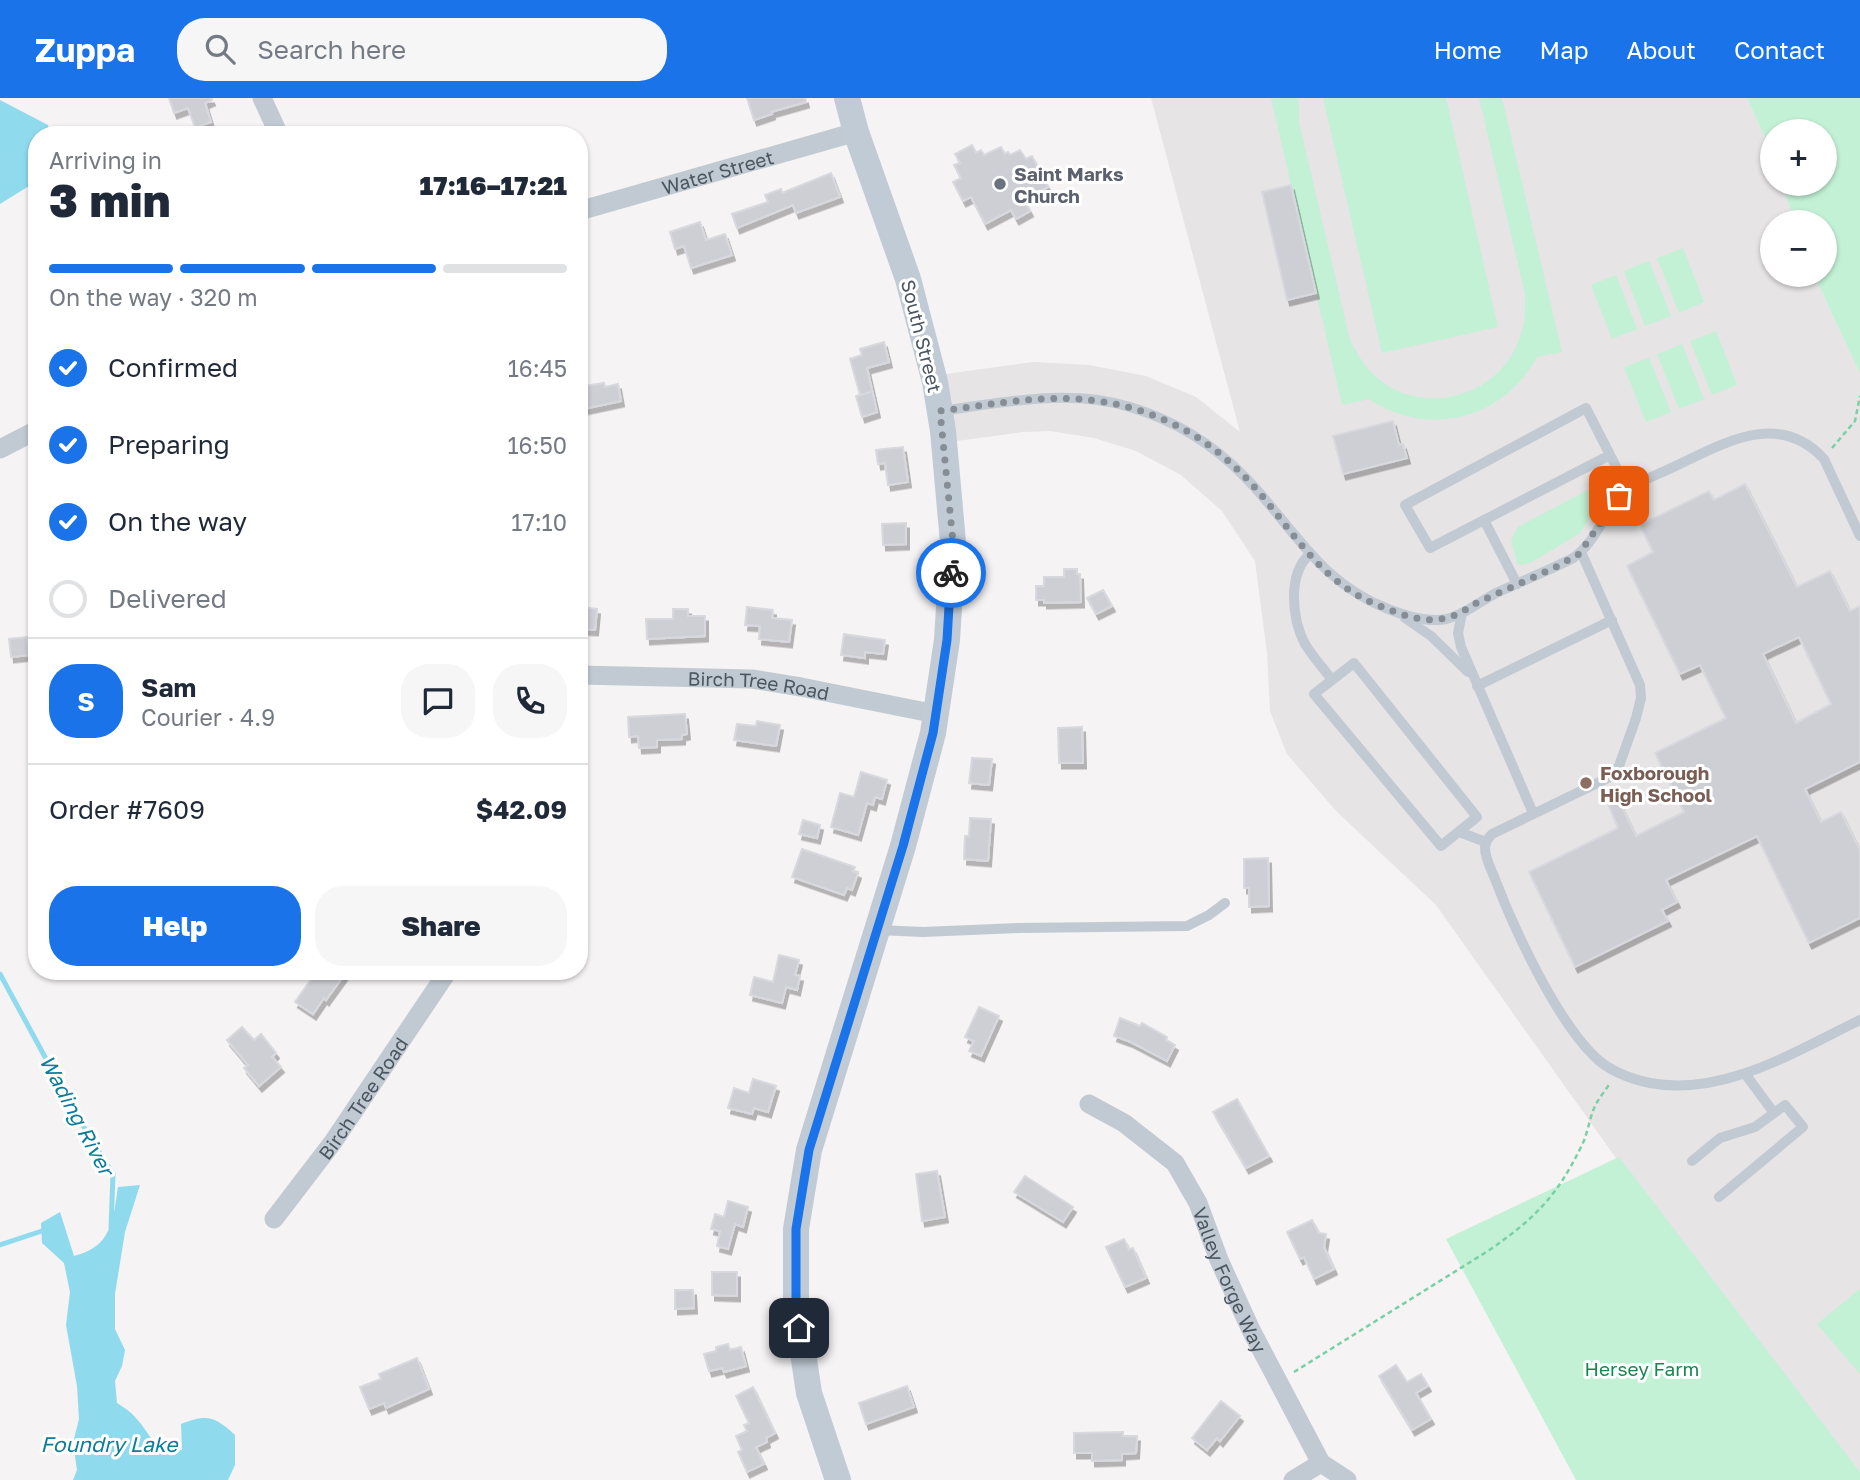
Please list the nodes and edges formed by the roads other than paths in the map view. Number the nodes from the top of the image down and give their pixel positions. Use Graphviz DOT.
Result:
graph roads {
  1 [pos="262,98"];
  2 [pos="848,98"];
  3 [pos="274,126"];
  4 [pos="856,132"];
  5 [pos="588,208"];
  6 [pos="940,411"];
  7 [pos="28,435"];
  8 [pos="0,449"];
  9 [pos="1610,455"];
  10 [pos="1627,488"];
  11 [pos="1483,520"];
  12 [pos="1860,536"];
  13 [pos="1581,552"];
  14 [pos="1310,554"];
  15 [pos="1517,584"];
  16 [pos="1396,612"];
  17 [pos="1462,613"];
  18 [pos="1612,620"];
  19 [pos="588,675"];
  20 [pos="1473,676"];
  21 [pos="1332,680"];
  22 [pos="1477,686"];
  23 [pos="936,714"];
  24 [pos="1533,813"];
  25 [pos="1459,832"];
  26 [pos="1486,842"];
  27 [pos="1225,903"];
  28 [pos="877,930"];
  29 [pos="442,980"];
  30 [pos="1860,1020"];
  31 [pos="1746,1074"];
  32 [pos="1089,1104"];
  33 [pos="1774,1113"];
  34 [pos="1692,1161"];
  35 [pos="1720,1197"];
  36 [pos="274,1219"];
  37 [pos="1321,1463"];
  38 [pos="838,1480"];
  39 [pos="1293,1480"];
  40 [pos="1347,1480"];
  1 -- 3 [label="street"];
  2 -- 4 [label="main road, South Street"];
  4 -- 5 [label="street, Water Street"];
  4 -- 6 [label="main road, South Street"];
  6 -- 14 [label="lane"];
  6 -- 23 [label="main road, South Street"];
  7 -- 8 [label="street"];
  9 -- 10 [label="lane"];
  9 -- 11 [label="lane"];
  9 -- 11 [label="lane"];
  10 -- 12 [label="lane"];
  10 -- 13 [label="lane"];
  11 -- 15 [label="lane"];
  13 -- 15 [label="lane"];
  13 -- 18 [label="lane"];
  14 -- 16 [label="lane"];
  14 -- 21 [label="lane"];
  15 -- 17 [label="lane"];
  16 -- 17 [label="lane"];
  16 -- 20 [label="lane"];
  17 -- 20 [label="lane"];
  18 -- 22 [label="lane"];
  18 -- 24 [label="lane"];
  19 -- 23 [label="street, Birch Tree Road"];
  20 -- 22 [label="lane"];
  21 -- 25 [label="lane"];
  21 -- 25 [label="lane"];
  22 -- 24 [label="lane"];
  23 -- 28 [label="main road, South Street"];
  24 -- 26 [label="lane"];
  25 -- 26 [label="lane"];
  26 -- 31 [label="lane"];
  27 -- 28 [label="lane"];
  28 -- 38 [label="main road, South Street"];
  29 -- 36 [label="street, Birch Tree Road"];
  30 -- 31 [label="lane"];
  31 -- 33 [label="lane"];
  32 -- 37 [label="street, Valley Forge Way"];
  33 -- 34 [label="lane"];
  33 -- 35 [label="lane"];
  37 -- 39 [label="street"];
  37 -- 40 [label="street, Valley Forge Way"];
}
